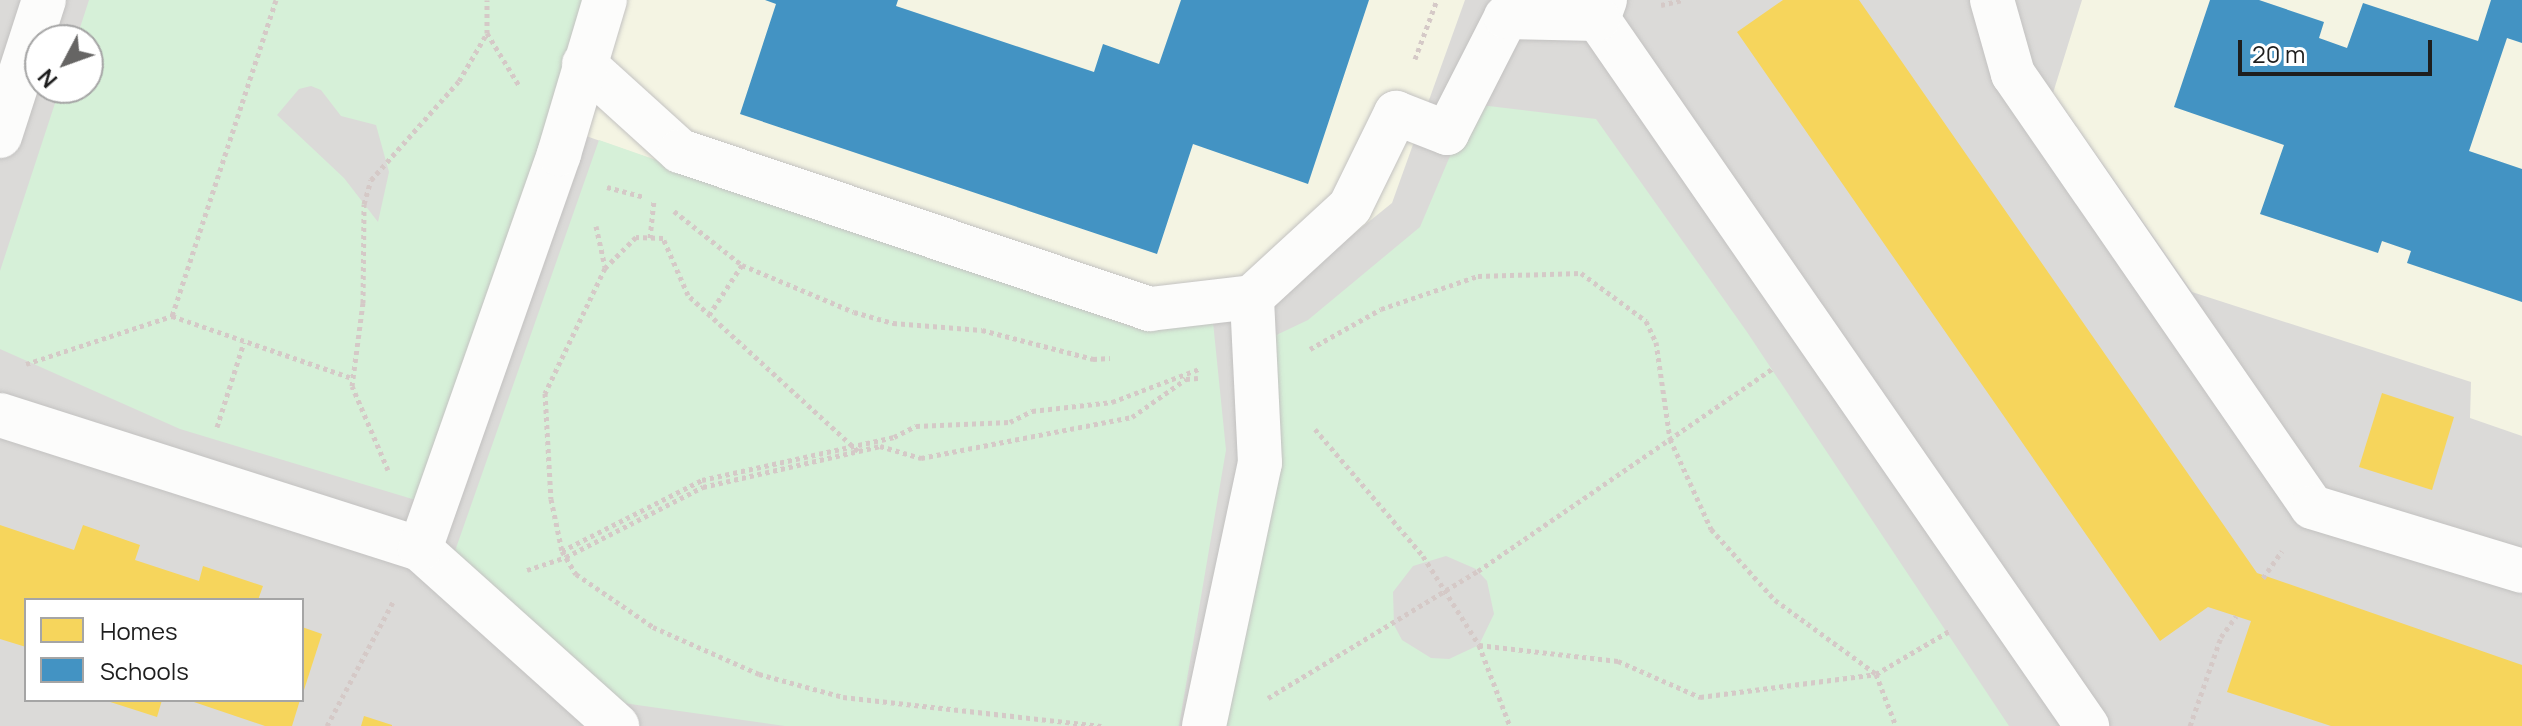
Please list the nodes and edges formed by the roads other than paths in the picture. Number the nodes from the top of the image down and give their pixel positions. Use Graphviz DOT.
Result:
graph roads {
  1 [pos="44,0"];
  2 [pos="605,0"];
  3 [pos="1992,0"];
  4 [pos="1601,10"];
  5 [pos="584,64"];
  6 [pos="0,136"];
  7 [pos="1252,297"];
  8 [pos="0,415"];
  9 [pos="420,549"];
  10 [pos="2522,571"];
  11 [pos="618,726"];
  12 [pos="1204,726"];
  13 [pos="2087,726"];
  1 -- 6 [label="lane"];
  2 -- 5 [label="lane"];
  3 -- 10 [label="lane"];
  4 -- 7 [label="lane"];
  4 -- 13 [label="lane"];
  5 -- 7 [label="lane"];
  5 -- 9 [label="lane"];
  7 -- 12 [label="lane"];
  8 -- 9 [label="lane"];
  9 -- 11 [label="lane"];
}
